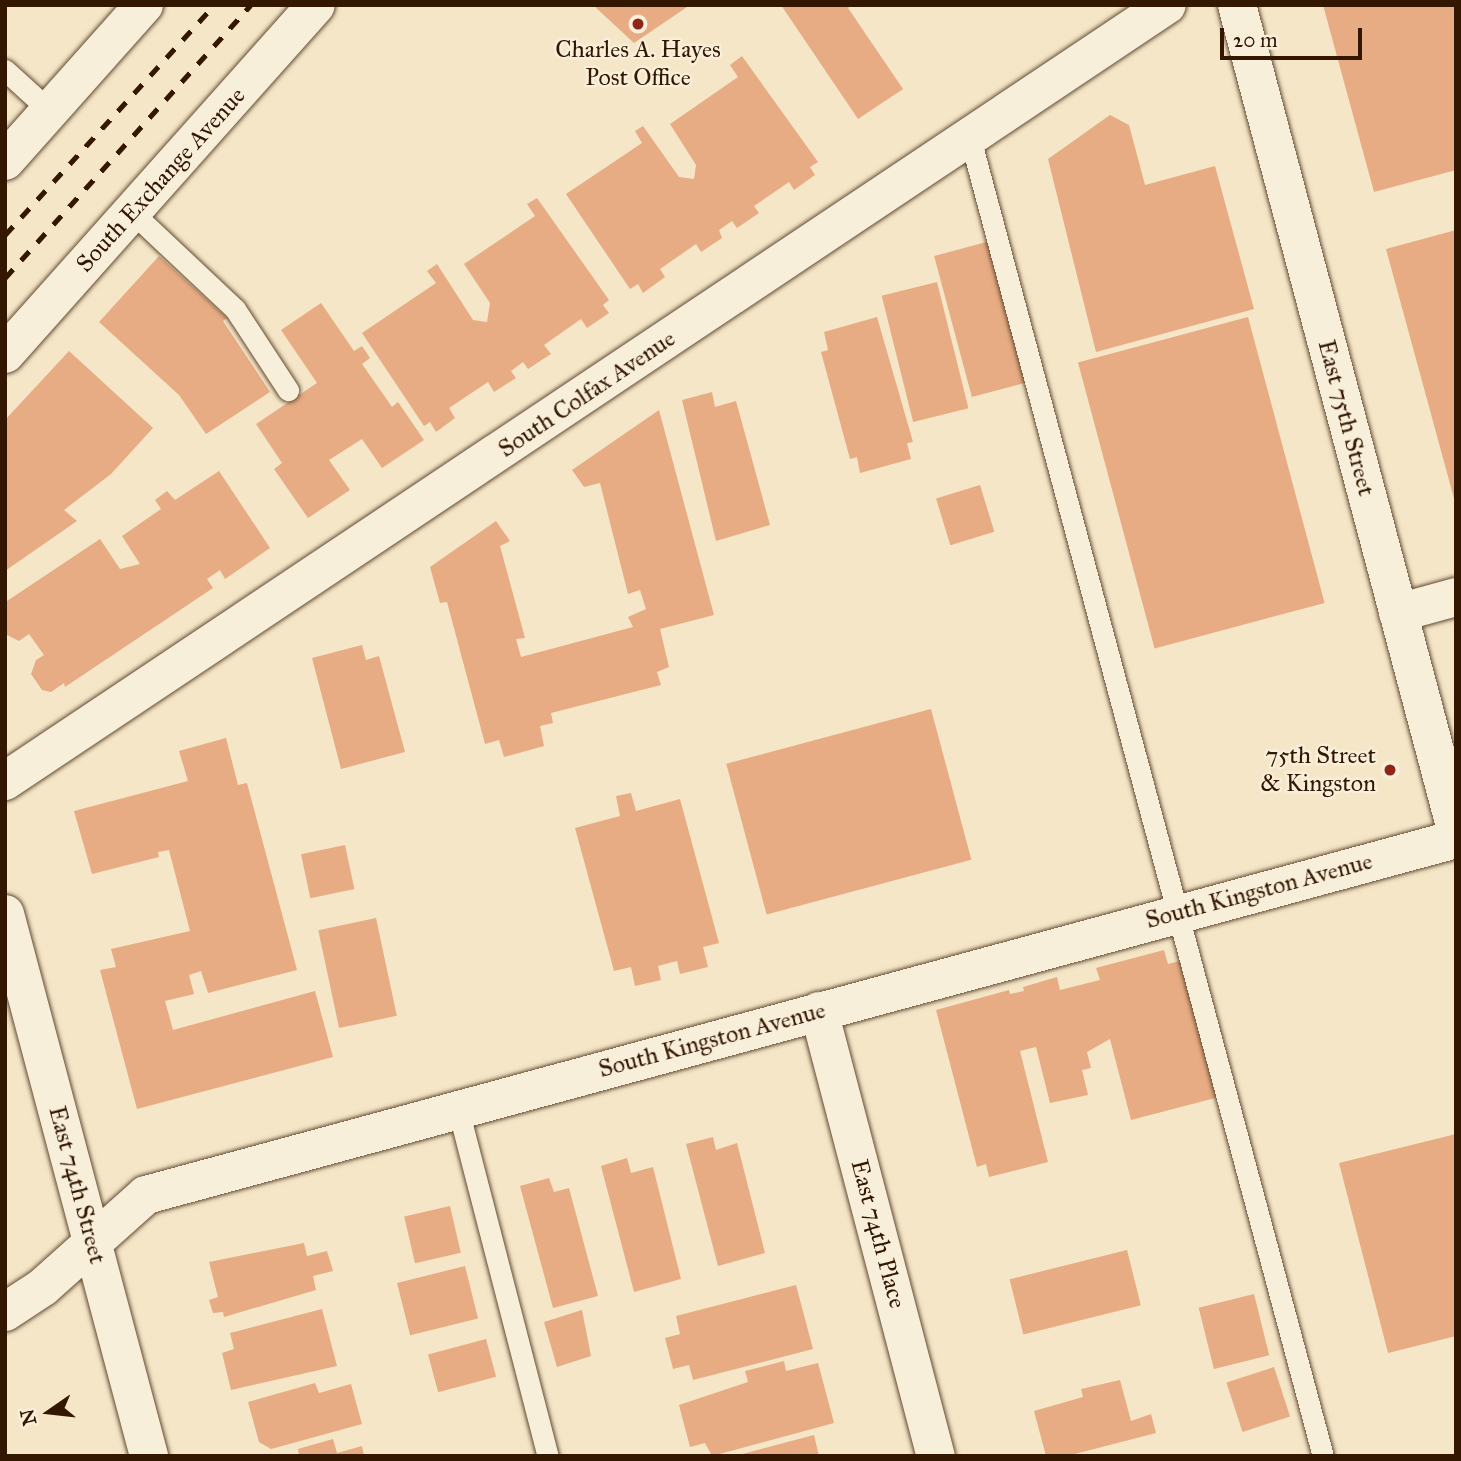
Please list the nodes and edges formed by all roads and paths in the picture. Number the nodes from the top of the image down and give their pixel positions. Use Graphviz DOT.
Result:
graph roads {
  1 [pos="144,5"];
  2 [pos="316,5"];
  3 [pos="1167,5"];
  4 [pos="1237,5"];
  5 [pos="5,70"];
  6 [pos="50,111"];
  7 [pos="970,138"];
  8 [pos="5,161"];
  9 [pos="132,212"];
  10 [pos="5,354"];
  11 [pos="288,390"];
  12 [pos="1456,597"];
  13 [pos="1398,613"];
  14 [pos="5,781"];
  15 [pos="1456,830"];
  16 [pos="1456,839"];
  17 [pos="1178,912"];
  18 [pos="5,914"];
  19 [pos="819,1012"];
  20 [pos="458,1109"];
  21 [pos="93,1242"];
  22 [pos="5,1312"];
  23 [pos="149,1456"];
  24 [pos="548,1456"];
  25 [pos="936,1456"];
  26 [pos="1323,1456"];
  1 -- 6 [label="street"];
  2 -- 9 [label="street, South Exchange Avenue"];
  3 -- 7 [label="street, South Colfax Avenue"];
  4 -- 13 [label="street, East 75th Street"];
  5 -- 6 [label="lane"];
  6 -- 8 [label="street"];
  7 -- 14 [label="street, South Colfax Avenue"];
  7 -- 17 [label="lane"];
  9 -- 10 [label="street, South Exchange Avenue"];
  9 -- 11 [label="lane"];
  12 -- 13 [label="street"];
  13 -- 15 [label="street, East 75th Street"];
  16 -- 17 [label="street, South Kingston Avenue"];
  17 -- 19 [label="street, South Kingston Avenue"];
  17 -- 26 [label="lane"];
  18 -- 21 [label="street, East 74th Street"];
  19 -- 20 [label="street, South Kingston Avenue"];
  19 -- 25 [label="street, East 74th Place"];
  20 -- 21 [label="street, South Kingston Avenue"];
  20 -- 24 [label="lane"];
  21 -- 22 [label="street, South Kingston Avenue"];
  21 -- 23 [label="street, East 74th Street"];
}
